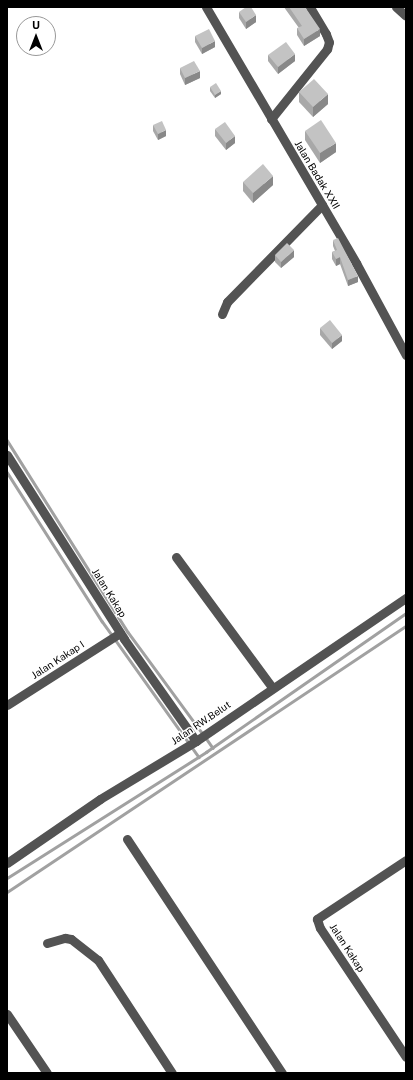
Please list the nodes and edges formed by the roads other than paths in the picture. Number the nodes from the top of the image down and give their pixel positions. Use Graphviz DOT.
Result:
graph roads {
  1 [pos="206,7"];
  2 [pos="310,7"];
  3 [pos="396,7"];
  4 [pos="406,16"];
  5 [pos="271,119"];
  6 [pos="322,205"];
  7 [pos="222,314"];
  8 [pos="406,355"];
  9 [pos="7,455"];
  10 [pos="176,557"];
  11 [pos="406,598"];
  12 [pos="120,633"];
  13 [pos="272,687"];
  14 [pos="7,705"];
  15 [pos="196,741"];
  16 [pos="127,839"];
  17 [pos="406,860"];
  18 [pos="7,863"];
  19 [pos="47,943"];
  20 [pos="7,1014"];
  21 [pos="406,1057"];
  22 [pos="47,1073"];
  23 [pos="172,1073"];
  24 [pos="282,1073"];
  1 -- 5 [label="street, Jalan Badak XXII"];
  2 -- 5 [label="street"];
  3 -- 4 [label="street"];
  5 -- 6 [label="street, Jalan Badak XXII"];
  6 -- 7 [label="street"];
  6 -- 8 [label="street, Jalan Badak XXII"];
  9 -- 12 [label="street, Jalan Kakap"];
  10 -- 13 [label="street"];
  11 -- 13 [label="street, Jalan RW.Belut"];
  12 -- 14 [label="street, Jalan Kakap I"];
  12 -- 15 [label="street, Jalan Kakap"];
  13 -- 15 [label="street, Jalan RW.Belut"];
  15 -- 18 [label="street, Jalan RW.Belut"];
  16 -- 24 [label="street"];
  17 -- 21 [label="street, Jalan Kakap"];
  19 -- 23 [label="street"];
  20 -- 22 [label="street"];
}
